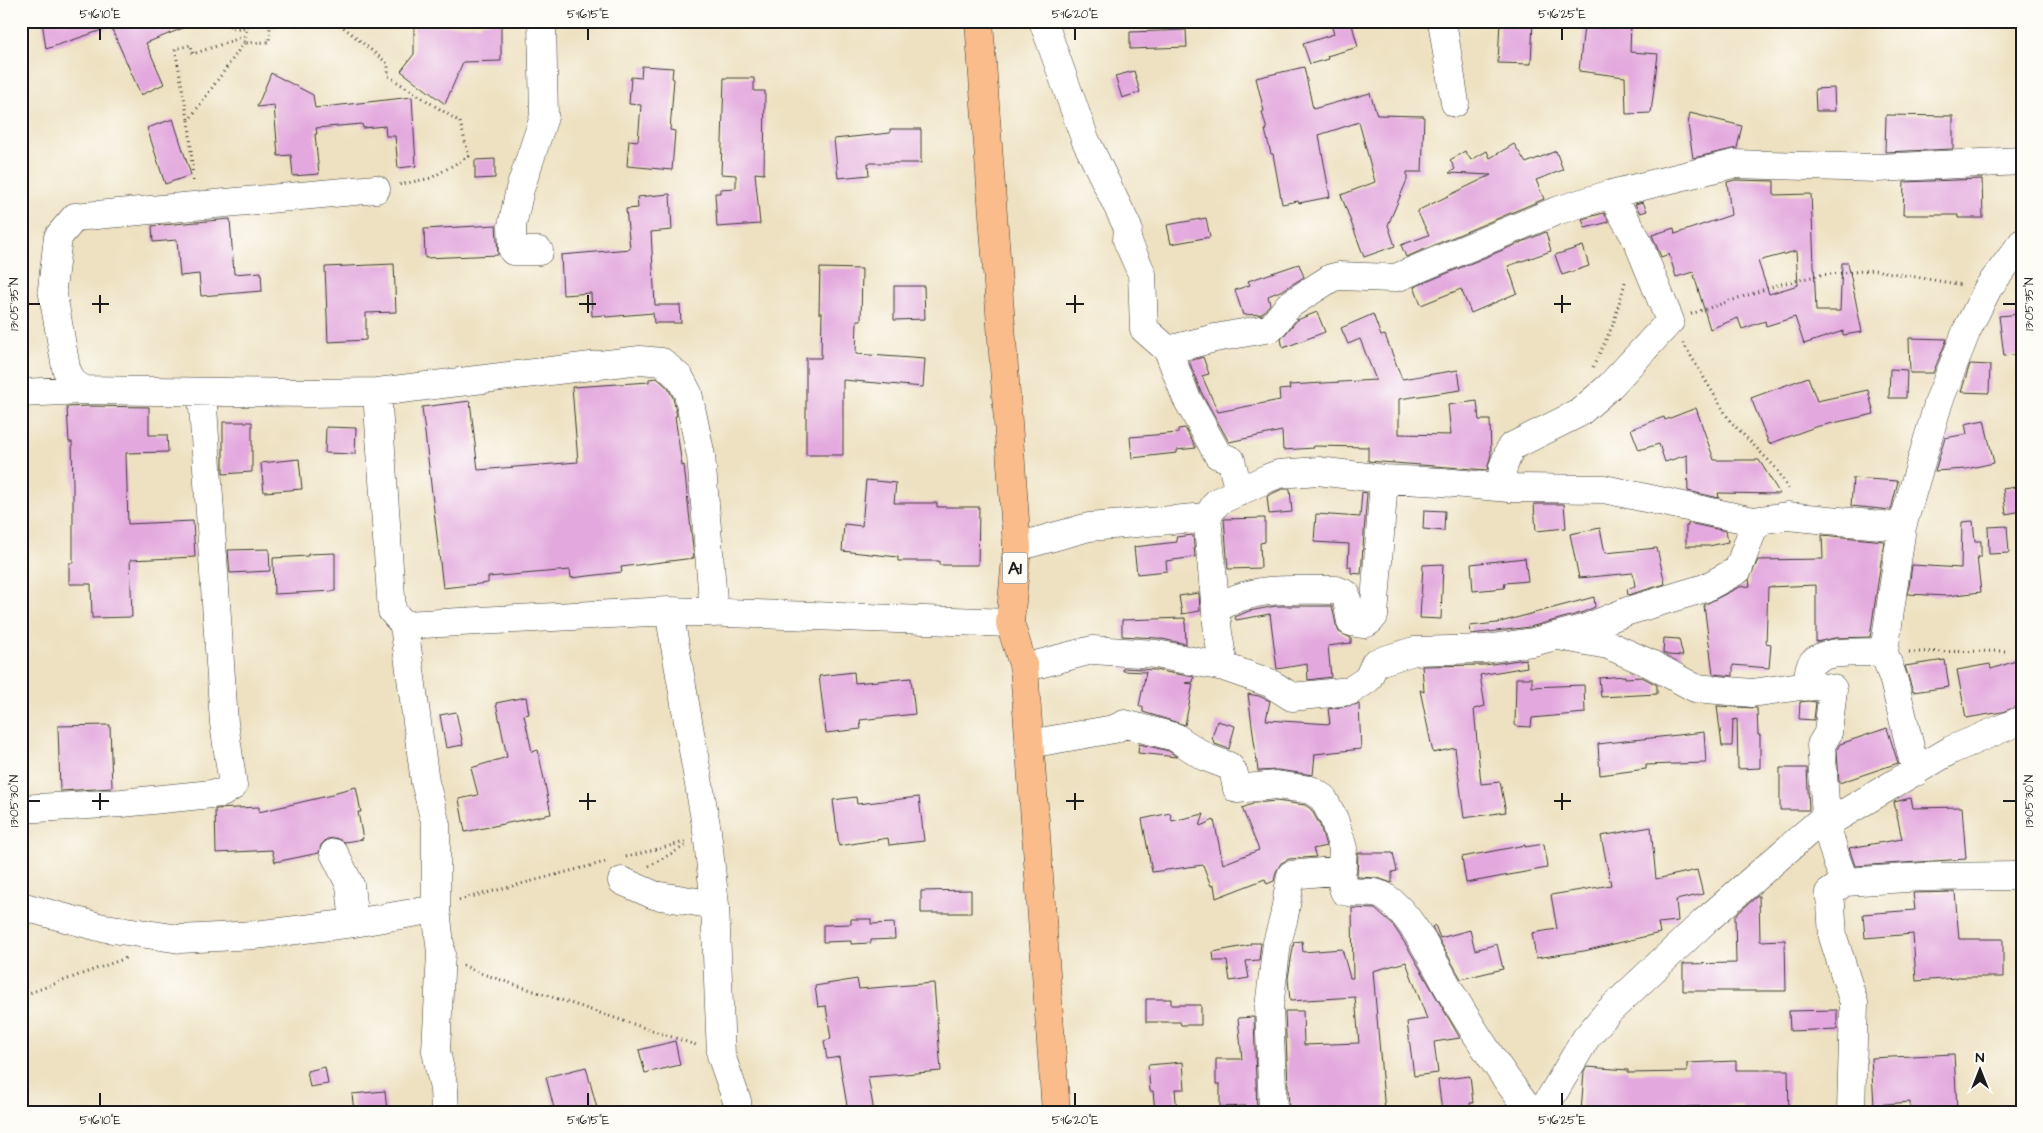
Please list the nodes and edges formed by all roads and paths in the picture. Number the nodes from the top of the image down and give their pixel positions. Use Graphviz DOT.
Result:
graph roads {
  1 [pos="229,21"];
  2 [pos="248,21"];
  3 [pos="278,21"];
  4 [pos="336,21"];
  5 [pos="542,21"];
  6 [pos="979,21"];
  7 [pos="1044,21"];
  8 [pos="1442,21"];
  9 [pos="247,27"];
  10 [pos="246,36"];
  11 [pos="244,43"];
  12 [pos="1455,103"];
  13 [pos="189,120"];
  14 [pos="2022,161"];
  15 [pos="376,189"];
  16 [pos="1611,194"];
  17 [pos="194,206"];
  18 [pos="2022,243"];
  19 [pos="539,251"];
  20 [pos="1626,278"];
  21 [pos="1988,288"];
  22 [pos="1670,322"];
  23 [pos="1168,350"];
  24 [pos="1592,368"];
  25 [pos="84,390"];
  26 [pos="202,392"];
  27 [pos="377,392"];
  28 [pos="21,393"];
  29 [pos="1384,479"];
  30 [pos="1501,486"];
  31 [pos="1239,492"];
  32 [pos="1207,517"];
  33 [pos="1804,518"];
  34 [pos="1762,520"];
  35 [pos="1902,527"];
  36 [pos="1017,547"];
  37 [pos="1217,609"];
  38 [pos="669,611"];
  39 [pos="714,612"];
  40 [pos="1010,623"];
  41 [pos="404,625"];
  42 [pos="1557,635"];
  43 [pos="2006,651"];
  44 [pos="1884,652"];
  45 [pos="1224,667"];
  46 [pos="1024,668"];
  47 [pos="1808,685"];
  48 [pos="2022,720"];
  49 [pos="1029,744"];
  50 [pos="1916,772"];
  51 [pos="21,809"];
  52 [pos="1826,820"];
  53 [pos="334,853"];
  54 [pos="618,867"];
  55 [pos="1342,870"];
  56 [pos="2022,876"];
  57 [pos="1846,882"];
  58 [pos="715,905"];
  59 [pos="21,906"];
  60 [pos="436,908"];
  61 [pos="354,923"];
  62 [pos="441,953"];
  63 [pos="136,954"];
  64 [pos="21,996"];
  65 [pos="721,1055"];
  66 [pos="445,1112"];
  67 [pos="737,1112"];
  68 [pos="1056,1112"];
  69 [pos="1273,1112"];
  70 [pos="1531,1112"];
  71 [pos="1542,1112"];
  72 [pos="1852,1112"];
  1 -- 9 [label="path"];
  2 -- 9 [label="path"];
  3 -- 11 [label="path"];
  4 -- 15 [label="path"];
  5 -- 19 [label="street"];
  6 -- 36 [label="highway, A1"];
  7 -- 23 [label="street"];
  8 -- 12 [label="street"];
  9 -- 10 [label="path"];
  10 -- 11 [label="path"];
  10 -- 13 [label="path"];
  11 -- 13 [label="path"];
  13 -- 17 [label="path"];
  14 -- 16 [label="street"];
  15 -- 17 [label="street"];
  16 -- 22 [label="street"];
  16 -- 23 [label="street"];
  17 -- 25 [label="street"];
  18 -- 21 [label="street"];
  20 -- 24 [label="path"];
  21 -- 22 [label="path"];
  21 -- 35 [label="street"];
  22 -- 30 [label="street"];
  22 -- 33 [label="path"];
  23 -- 31 [label="street"];
  25 -- 26 [label="street"];
  25 -- 28 [label="street"];
  26 -- 27 [label="street"];
  26 -- 51 [label="street"];
  27 -- 39 [label="street"];
  27 -- 41 [label="street"];
  29 -- 30 [label="street"];
  29 -- 31 [label="street"];
  29 -- 37 [label="street"];
  30 -- 34 [label="street"];
  31 -- 32 [label="street"];
  32 -- 36 [label="street"];
  32 -- 37 [label="street"];
  33 -- 34 [label="street"];
  33 -- 35 [label="street"];
  34 -- 42 [label="street"];
  35 -- 44 [label="street"];
  36 -- 40 [label="highway, A1"];
  37 -- 45 [label="street"];
  38 -- 39 [label="street"];
  38 -- 41 [label="street"];
  38 -- 58 [label="street"];
  39 -- 40 [label="street"];
  40 -- 46 [label="highway, A1"];
  41 -- 60 [label="street"];
  42 -- 45 [label="street"];
  42 -- 47 [label="street"];
  43 -- 44 [label="path"];
  44 -- 47 [label="street"];
  44 -- 50 [label="street"];
  45 -- 46 [label="street"];
  46 -- 49 [label="highway, A1"];
  47 -- 52 [label="street"];
  48 -- 50 [label="street"];
  49 -- 55 [label="street"];
  49 -- 68 [label="highway, A1"];
  50 -- 52 [label="street"];
  52 -- 57 [label="street"];
  52 -- 71 [label="street"];
  53 -- 61 [label="street"];
  54 -- 54 [label="path"];
  54 -- 58 [label="street"];
  54 -- 60 [label="path"];
  55 -- 69 [label="street"];
  55 -- 70 [label="street"];
  56 -- 57 [label="street"];
  57 -- 72 [label="street"];
  58 -- 65 [label="street"];
  59 -- 61 [label="street"];
  60 -- 61 [label="street"];
  60 -- 62 [label="street"];
  62 -- 65 [label="path"];
  62 -- 66 [label="street"];
  63 -- 64 [label="path"];
  65 -- 67 [label="street"];
}
